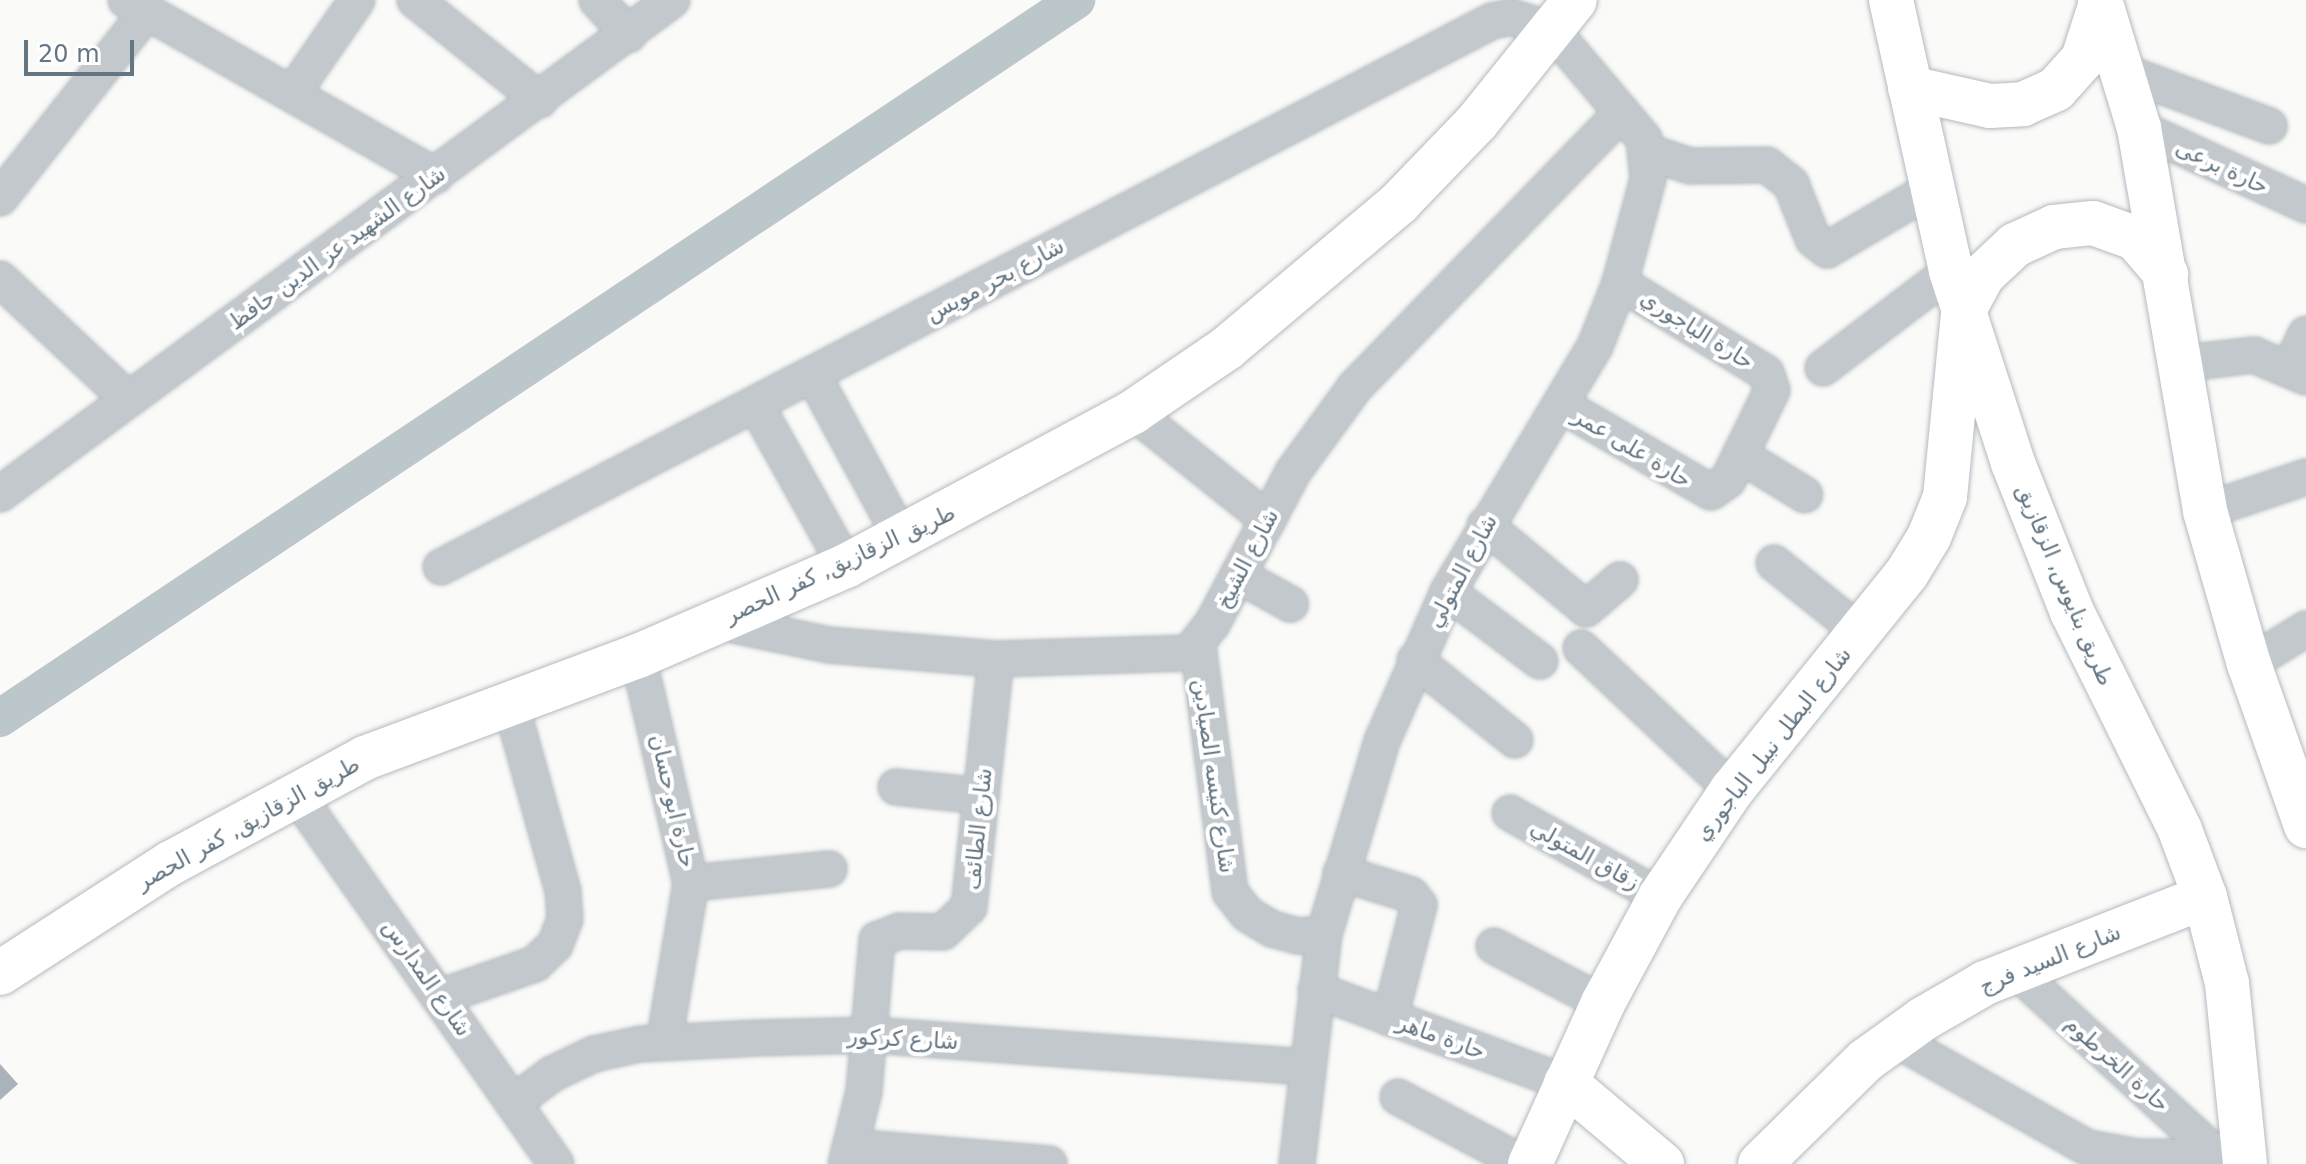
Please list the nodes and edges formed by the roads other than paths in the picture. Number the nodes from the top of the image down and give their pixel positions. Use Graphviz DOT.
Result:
graph roads {
  1 [pos="415,0"];
  2 [pos="597,0"];
  3 [pos="672,0"];
  4 [pos="1891,0"];
  5 [pos="2101,1"];
  6 [pos="345,4"];
  7 [pos="137,6"];
  8 [pos="1564,15"];
  9 [pos="629,35"];
  10 [pos="2124,72"];
  11 [pos="1910,88"];
  12 [pos="292,94"];
  13 [pos="540,100"];
  14 [pos="1621,113"];
  15 [pos="2269,126"];
  16 [pos="2139,128"];
  17 [pos="1648,152"];
  18 [pos="436,176"];
  19 [pos="1933,188"];
  20 [pos="0,198"];
  21 [pos="2306,205"];
  22 [pos="1951,271"];
  23 [pos="2166,274"];
  24 [pos="0,279"];
  25 [pos="1620,283"];
  26 [pos="1963,312"];
  27 [pos="2306,334"];
  28 [pos="2178,364"];
  29 [pos="1823,368"];
  30 [pos="2298,371"];
  31 [pos="813,375"];
  32 [pos="128,399"];
  33 [pos="756,405"];
  34 [pos="1563,406"];
  35 [pos="1133,412"];
  36 [pos="1740,455"];
  37 [pos="2304,482"];
  38 [pos="1700,489"];
  39 [pos="0,494"];
  40 [pos="1805,495"];
  41 [pos="2205,511"];
  42 [pos="1268,520"];
  43 [pos="1485,525"];
  44 [pos="902,539"];
  45 [pos="1774,563"];
  46 [pos="846,566"];
  47 [pos="441,567"];
  48 [pos="1238,575"];
  49 [pos="1620,580"];
  50 [pos="1448,592"];
  51 [pos="1290,604"];
  52 [pos="719,622"];
  53 [pos="2306,629"];
  54 [pos="1860,632"];
  55 [pos="1198,645"];
  56 [pos="1581,648"];
  57 [pos="638,656"];
  58 [pos="996,659"];
  59 [pos="1415,660"];
  60 [pos="1540,661"];
  61 [pos="2249,664"];
  62 [pos="511,705"];
  63 [pos="1515,740"];
  64 [pos="896,787"];
  65 [pos="1732,790"];
  66 [pos="296,794"];
  67 [pos="982,796"];
  68 [pos="1510,813"];
  69 [pos="2306,826"];
  70 [pos="829,869"];
  71 [pos="1341,873"];
  72 [pos="691,883"];
  73 [pos="1660,897"];
  74 [pos="2205,897"];
  75 [pos="1324,934"];
  76 [pos="1494,946"];
  77 [pos="2016,971"];
  78 [pos="0,973"];
  79 [pos="1316,990"];
  80 [pos="440,997"];
  81 [pos="1603,1003"];
  82 [pos="1390,1018"];
  83 [pos="871,1035"];
  84 [pos="1895,1039"];
  85 [pos="664,1042"];
  86 [pos="1307,1067"];
  87 [pos="1566,1083"];
  88 [pos="1398,1097"];
  89 [pos="513,1103"];
  90 [pos="849,1155"];
  91 [pos="2236,1159"];
  92 [pos="556,1164"];
  93 [pos="1049,1164"];
  94 [pos="1297,1164"];
  95 [pos="1524,1164"];
  96 [pos="1530,1164"];
  97 [pos="1662,1164"];
  98 [pos="1760,1164"];
  1 -- 13 [label="street"];
  2 -- 9 [label="street"];
  3 -- 9 [label="street, شارع الشهيد عز الدين حافظ"];
  4 -- 11 [label="main road, طريق بنايوس, الزقازيق"];
  5 -- 10 [label="main road"];
  5 -- 11 [label="main road"];
  6 -- 12 [label="street"];
  7 -- 12 [label="street"];
  7 -- 20 [label="street"];
  8 -- 14 [label="street"];
  8 -- 31 [label="street, شارع بحر مويس"];
  8 -- 35 [label="main road, طريق الزقازيق, كفر الحصر"];
  9 -- 13 [label="street, شارع الشهيد عز الدين حافظ"];
  10 -- 15 [label="street"];
  10 -- 16 [label="main road"];
  11 -- 19 [label="main road, طريق بنايوس, الزقازيق"];
  12 -- 18 [label="street"];
  13 -- 18 [label="street, شارع الشهيد عز الدين حافظ"];
  14 -- 17 [label="street"];
  14 -- 42 [label="street, شارع الشيخ"];
  16 -- 21 [label="street, حارة برعى"];
  16 -- 23 [label="main road"];
  17 -- 19 [label="street"];
  17 -- 25 [label="street, شارع المتولي"];
  18 -- 32 [label="street, شارع الشهيد عز الدين حافظ"];
  19 -- 22 [label="main road, طريق بنايوس, الزقازيق"];
  22 -- 26 [label="main road, طريق بنايوس, الزقازيق"];
  22 -- 29 [label="street"];
  23 -- 26 [label="main road"];
  23 -- 28 [label="main road"];
  24 -- 32 [label="street"];
  25 -- 34 [label="street, شارع المتولي"];
  25 -- 36 [label="street, حارة الباجوري"];
  26 -- 54 [label="main road, شارع البطل نبيل الباجوري"];
  26 -- 74 [label="main road, طريق بنايوس, الزقازيق"];
  27 -- 30 [label="street"];
  28 -- 30 [label="street"];
  28 -- 41 [label="main road"];
  31 -- 33 [label="street, شارع بحر مويس"];
  31 -- 44 [label="street"];
  32 -- 39 [label="street, شارع الشهيد عز الدين حافظ"];
  33 -- 46 [label="street"];
  33 -- 47 [label="street, شارع بحر مويس"];
  34 -- 38 [label="street, حارة على عمر"];
  34 -- 43 [label="street, شارع المتولي"];
  35 -- 42 [label="street"];
  35 -- 44 [label="main road, طريق الزقازيق, كفر الحصر"];
  36 -- 38 [label="street, حارة الباجوري"];
  36 -- 40 [label="street"];
  37 -- 41 [label="street"];
  41 -- 61 [label="main road"];
  42 -- 48 [label="street, شارع الشيخ"];
  43 -- 49 [label="street"];
  43 -- 50 [label="street, شارع المتولي"];
  44 -- 46 [label="main road, طريق الزقازيق, كفر الحصر"];
  45 -- 54 [label="street"];
  46 -- 52 [label="main road, طريق الزقازيق, كفر الحصر"];
  48 -- 51 [label="street"];
  48 -- 55 [label="street, شارع الشيخ"];
  50 -- 59 [label="street, شارع المتولي"];
  50 -- 60 [label="street"];
  52 -- 57 [label="main road, طريق الزقازيق, كفر الحصر"];
  52 -- 58 [label="street"];
  53 -- 61 [label="street"];
  54 -- 65 [label="main road, شارع البطل نبيل الباجوري"];
  55 -- 58 [label="street"];
  55 -- 75 [label="street, شارع كنيسه الصيادين"];
  56 -- 65 [label="street"];
  57 -- 62 [label="main road, طريق الزقازيق, كفر الحصر"];
  57 -- 72 [label="street, حارة ابو حسان"];
  58 -- 67 [label="street, شارع الطائف"];
  59 -- 63 [label="street"];
  59 -- 71 [label="street, شارع المتولي"];
  61 -- 69 [label="main road"];
  62 -- 66 [label="main road, طريق الزقازيق, كفر الحصر"];
  62 -- 80 [label="street"];
  64 -- 67 [label="street"];
  65 -- 73 [label="main road, شارع البطل نبيل الباجوري"];
  66 -- 78 [label="main road, طريق الزقازيق, كفر الحصر"];
  66 -- 80 [label="street, شارع المدارس"];
  67 -- 83 [label="street, شارع الطائف"];
  68 -- 73 [label="street, زقاق المتولي"];
  70 -- 72 [label="street"];
  71 -- 75 [label="street, شارع المتولي"];
  71 -- 82 [label="street"];
  72 -- 85 [label="street, حارة ابو حسان"];
  73 -- 81 [label="main road, شارع البطل نبيل الباجوري"];
  74 -- 77 [label="main road, شارع السيد فرج"];
  74 -- 91 [label="main road, طريق بنايوس, الزقازيق"];
  75 -- 79 [label="street, شارع المتولي"];
  76 -- 81 [label="street"];
  77 -- 84 [label="main road, شارع السيد فرج"];
  77 -- 91 [label="street, حارة الخرطوم"];
  79 -- 82 [label="street, حارة ماهر"];
  79 -- 86 [label="street, شارع المتولي"];
  80 -- 89 [label="street, شارع المدارس"];
  81 -- 87 [label="main road, شارع البطل نبيل الباجوري"];
  82 -- 87 [label="street, حارة ماهر"];
  83 -- 85 [label="street, شارع كركور"];
  83 -- 86 [label="street, شارع كركور"];
  83 -- 90 [label="street, شارع الطائف"];
  84 -- 91 [label="street"];
  84 -- 98 [label="main road, شارع السيد فرج"];
  85 -- 89 [label="street, شارع كركور"];
  86 -- 94 [label="street, شارع المتولي"];
  87 -- 96 [label="main road, شارع البطل نبيل الباجوري"];
  87 -- 97 [label="main road"];
  88 -- 95 [label="street"];
  89 -- 92 [label="street, شارع المدارس"];
  90 -- 93 [label="street"];
}
